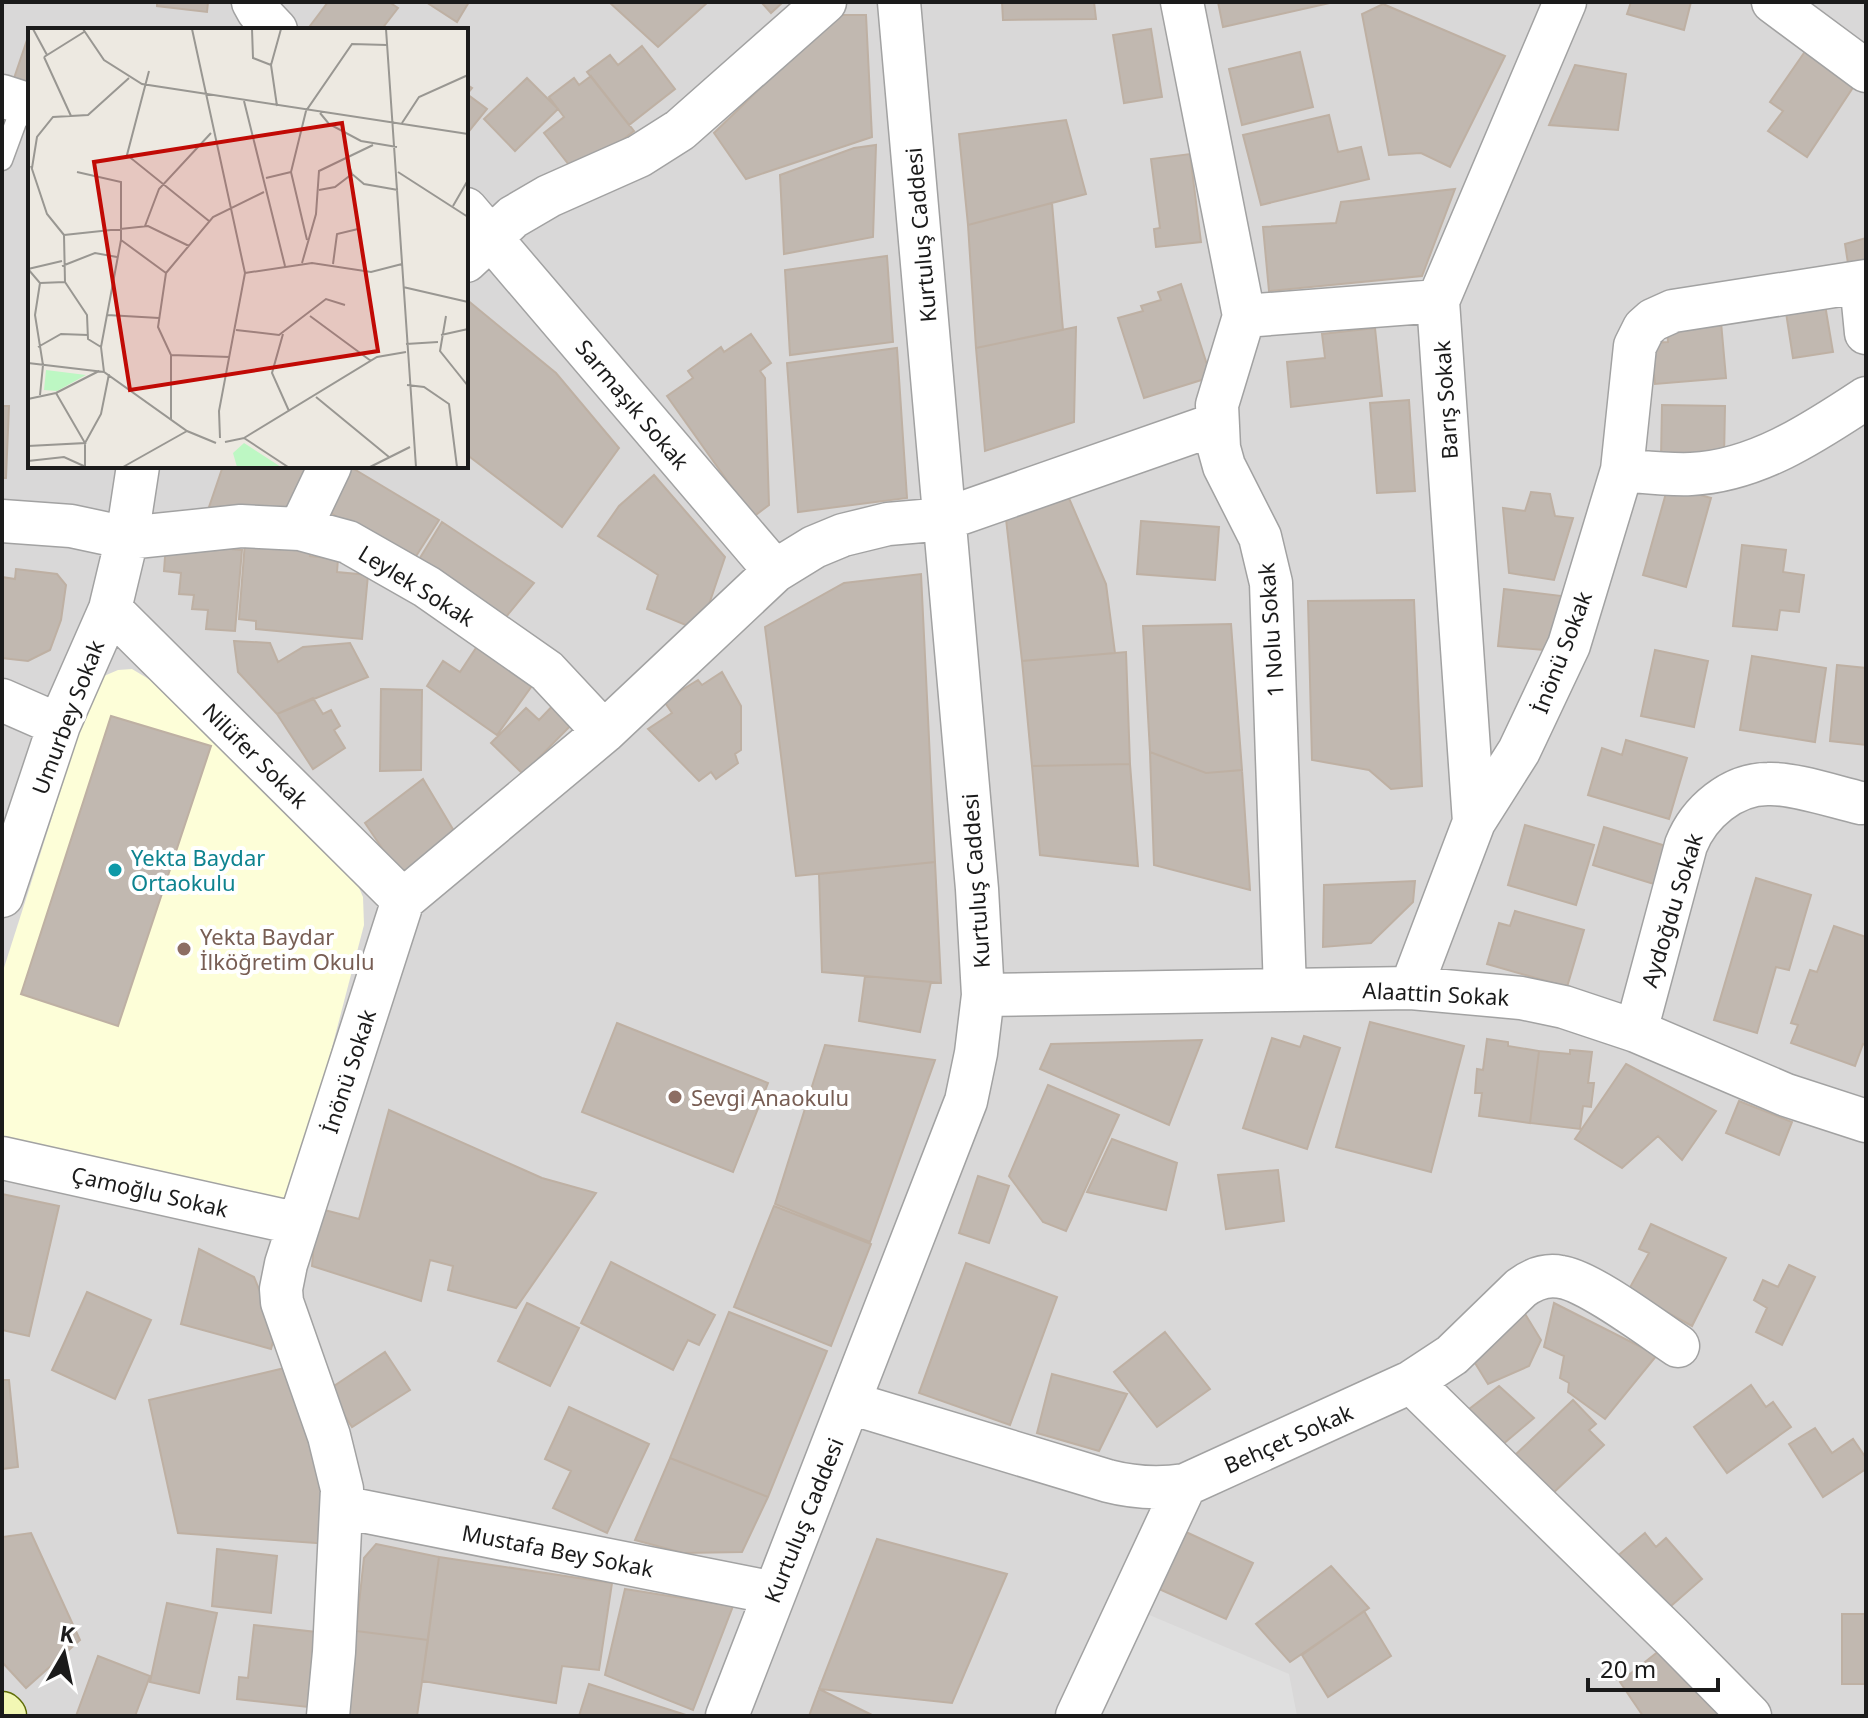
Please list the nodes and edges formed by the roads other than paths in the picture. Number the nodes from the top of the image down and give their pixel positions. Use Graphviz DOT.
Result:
graph roads {
  1 [pos="253,2"];
  2 [pos="825,2"];
  3 [pos="899,2"];
  4 [pos="1182,2"];
  5 [pos="1565,2"];
  6 [pos="1773,2"];
  7 [pos="274,28"];
  8 [pos="1866,71"];
  9 [pos="18,102"];
  10 [pos="2,160"];
  11 [pos="474,236"];
  12 [pos="1864,281"];
  13 [pos="1438,301"];
  14 [pos="1244,316"];
  15 [pos="1866,333"];
  16 [pos="1866,398"];
  17 [pos="1216,424"];
  18 [pos="138,468"];
  19 [pos="329,468"];
  20 [pos="1622,470"];
  21 [pos="945,519"];
  22 [pos="2,521"];
  23 [pos="300,529"];
  24 [pos="127,538"];
  25 [pos="775,571"];
  26 [pos="110,609"];
  27 [pos="2,700"];
  28 [pos="59,725"];
  29 [pos="604,732"];
  30 [pos="1861,803"];
  31 [pos="1474,822"];
  32 [pos="2,896"];
  33 [pos="403,900"];
  34 [pos="1411,988"];
  35 [pos="1285,990"];
  36 [pos="983,995"];
  37 [pos="1636,1031"];
  38 [pos="1866,1121"];
  39 [pos="2,1158"];
  40 [pos="299,1224"];
  41 [pos="1678,1346"];
  42 [pos="1411,1382"];
  43 [pos="850,1403"];
  44 [pos="1185,1485"];
  45 [pos="342,1507"];
  46 [pos="774,1593"];
  47 [pos="328,1716"];
  48 [pos="727,1716"];
  49 [pos="1077,1716"];
  50 [pos="1750,1716"];
  1 -- 7 [label="street"];
  2 -- 11 [label="street"];
  3 -- 21 [label="street, Kurtuluş Caddesi"];
  4 -- 14 [label="street, 1 Nolu Sokak"];
  5 -- 13 [label="street, Barış Sokak"];
  6 -- 8 [label="street"];
  9 -- 10 [label="lane"];
  11 -- 25 [label="street, Sarmaşık Sokak"];
  12 -- 15 [label="street"];
  12 -- 20 [label="street, İnönü Sokak"];
  13 -- 14 [label="street"];
  13 -- 31 [label="street, Barış Sokak"];
  14 -- 17 [label="street, 1 Nolu Sokak"];
  16 -- 20 [label="street"];
  17 -- 21 [label="street"];
  17 -- 35 [label="street, 1 Nolu Sokak"];
  18 -- 24 [label="street, Umurbey Sokak"];
  19 -- 23 [label="street"];
  20 -- 31 [label="street, İnönü Sokak"];
  21 -- 25 [label="street"];
  21 -- 36 [label="street, Kurtuluş Caddesi"];
  22 -- 24 [label="street, Leylek Sokak"];
  23 -- 24 [label="street, Leylek Sokak"];
  23 -- 29 [label="street, Leylek Sokak"];
  24 -- 26 [label="street, Umurbey Sokak"];
  25 -- 29 [label="street"];
  26 -- 28 [label="street, Umurbey Sokak"];
  26 -- 33 [label="street, Nilüfer Sokak"];
  27 -- 28 [label="street"];
  28 -- 32 [label="street, Umurbey Sokak"];
  29 -- 33 [label="street"];
  30 -- 37 [label="street, Aydoğdu Sokak"];
  31 -- 34 [label="street"];
  33 -- 40 [label="street, İnönü Sokak"];
  34 -- 35 [label="street, Alaattin Sokak"];
  34 -- 37 [label="street, Alaattin Sokak"];
  35 -- 36 [label="street, Alaattin Sokak"];
  36 -- 43 [label="street, Kurtuluş Caddesi"];
  37 -- 38 [label="street, Alaattin Sokak"];
  39 -- 40 [label="street, Çamoğlu Sokak"];
  40 -- 45 [label="street, İnönü Sokak"];
  41 -- 42 [label="street, Behçet Sokak"];
  42 -- 44 [label="street, Behçet Sokak"];
  42 -- 50 [label="street"];
  43 -- 44 [label="street, Behçet Sokak"];
  43 -- 46 [label="street, Kurtuluş Caddesi"];
  44 -- 49 [label="street"];
  45 -- 46 [label="street, Mustafa Bey Sokak"];
  45 -- 47 [label="street, İnönü Sokak"];
  46 -- 48 [label="street, Kurtuluş Caddesi"];
}
